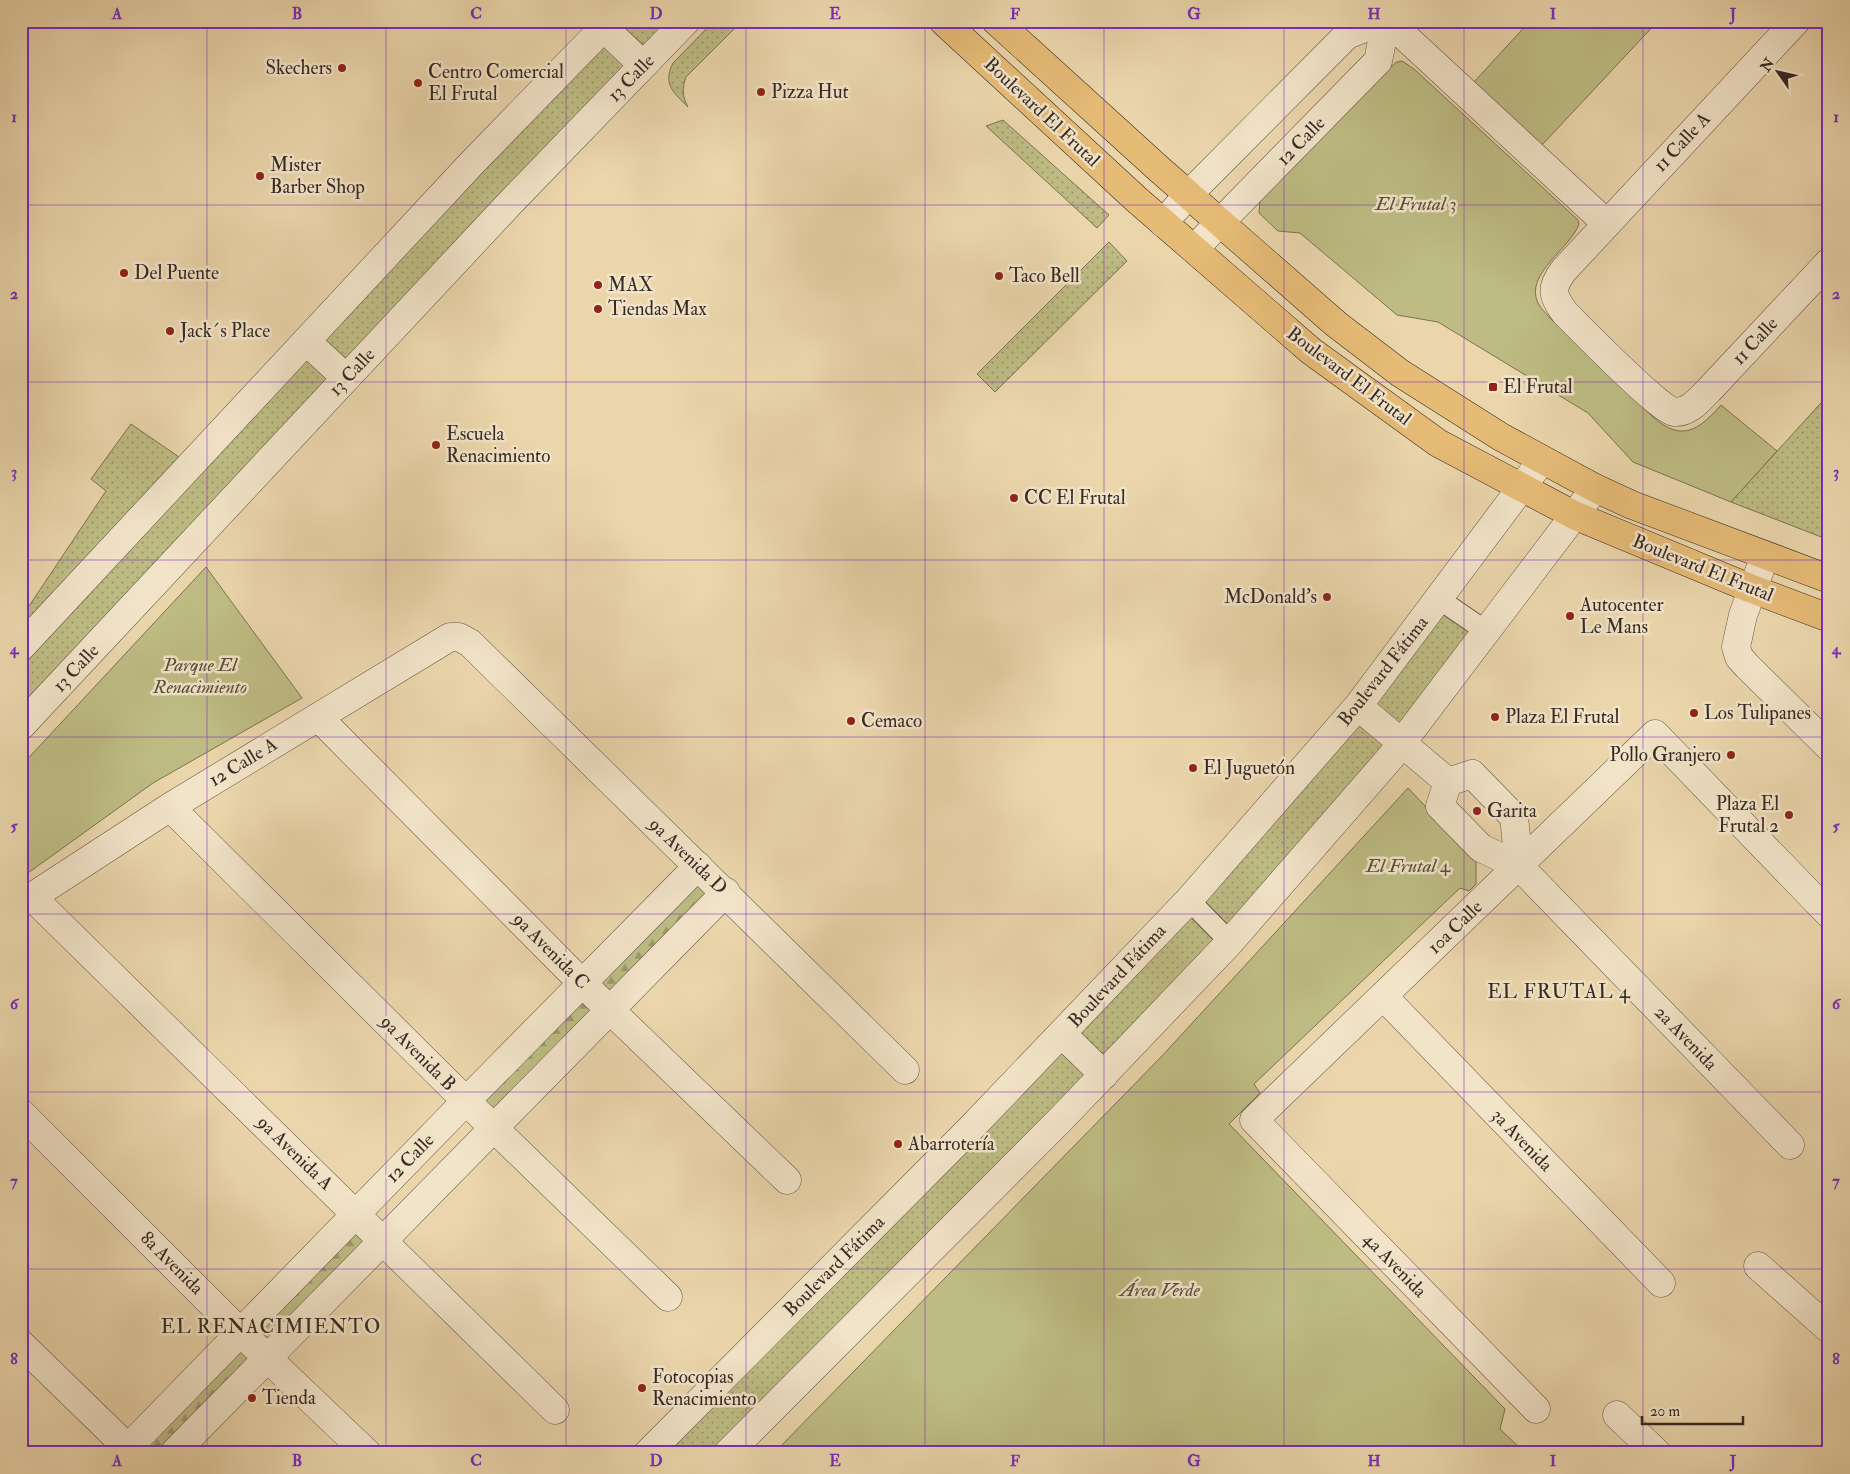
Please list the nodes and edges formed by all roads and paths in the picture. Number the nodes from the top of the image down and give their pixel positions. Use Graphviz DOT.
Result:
graph roads {
  1 [pos="686,21"];
  2 [pos="942,21"];
  3 [pos="1386,21"];
  4 [pos="1796,21"];
  5 [pos="607,25"];
  6 [pos="1004,29"];
  7 [pos="988,63"];
  8 [pos="643,65"];
  9 [pos="1288,94"];
  10 [pos="1319,122"];
  11 [pos="1189,194"];
  12 [pos="1220,221"];
  13 [pos="1163,223"];
  14 [pos="1606,223"];
  15 [pos="1194,249"];
  16 [pos="1829,262"];
  17 [pos="306,341"];
  18 [pos="346,378"];
  19 [pos="1677,412"];
  20 [pos="1542,460"];
  21 [pos="1521,488"];
  22 [pos="1595,488"];
  23 [pos="1574,515"];
  24 [pos="1765,556"];
  25 [pos="1829,579"];
  26 [pos="1752,589"];
  27 [pos="1439,599"];
  28 [pos="1829,618"];
  29 [pos="1487,632"];
  30 [pos="470,643"];
  31 [pos="21,647"];
  32 [pos="1358,706"];
  33 [pos="318,717"];
  34 [pos="21,726"];
  35 [pos="1401,743"];
  36 [pos="1829,747"];
  37 [pos="1448,782"];
  38 [pos="170,807"];
  39 [pos="699,866"];
  40 [pos="1519,866"];
  41 [pos="725,892"];
  42 [pos="27,900"];
  43 [pos="1189,900"];
  44 [pos="1829,914"];
  45 [pos="1230,942"];
  46 [pos="583,984"];
  47 [pos="1383,996"];
  48 [pos="609,1009"];
  49 [pos="1062,1034"];
  50 [pos="905,1070"];
  51 [pos="1104,1075"];
  52 [pos="467,1102"];
  53 [pos="21,1113"];
  54 [pos="1254,1120"];
  55 [pos="494,1127"];
  56 [pos="1790,1145"];
  57 [pos="787,1180"];
  58 [pos="357,1214"];
  59 [pos="383,1239"];
  60 [pos="1758,1266"];
  61 [pos="1662,1283"];
  62 [pos="668,1297"];
  63 [pos="1829,1329"];
  64 [pos="242,1332"];
  65 [pos="21,1344"];
  66 [pos="267,1356"];
  67 [pos="1536,1409"];
  68 [pos="556,1410"];
  69 [pos="1617,1415"];
  70 [pos="128,1451"];
  71 [pos="174,1453"];
  72 [pos="367,1453"];
  73 [pos="648,1453"];
  74 [pos="728,1453"];
  75 [pos="1657,1453"];
  1 -- 8 [label="street, 13 Calle"];
  2 -- 7 [label="main road, Boulevard El Frutal"];
  3 -- 9 [label="street"];
  3 -- 10 [label="street, 12 Calle"];
  3 -- 14 [label="street"];
  4 -- 14 [label="street, 11 Calle A"];
  5 -- 8 [label="street"];
  5 -- 17 [label="street"];
  6 -- 7 [label="main road"];
  6 -- 11 [label="main road, Boulevard El Frutal"];
  7 -- 13 [label="main road, Boulevard El Frutal"];
  8 -- 18 [label="street, 13 Calle"];
  9 -- 10 [label="street"];
  9 -- 11 [label="street"];
  10 -- 12 [label="street, 12 Calle"];
  11 -- 12 [label="main road, Boulevard El Frutal"];
  11 -- 13 [label="street"];
  12 -- 15 [label="street, 12 Calle"];
  12 -- 20 [label="main road, Boulevard El Frutal"];
  13 -- 15 [label="main road, Boulevard El Frutal"];
  14 -- 19 [label="street, 11 Calle A"];
  15 -- 21 [label="main road, Boulevard El Frutal"];
  16 -- 19 [label="street, 11 Calle"];
  17 -- 18 [label="street"];
  17 -- 31 [label="street"];
  18 -- 34 [label="street, 13 Calle"];
  20 -- 21 [label="street, Boulevard Fátima"];
  20 -- 22 [label="main road, Boulevard El Frutal"];
  21 -- 23 [label="main road, Boulevard El Frutal"];
  21 -- 27 [label="street, Boulevard Fátima"];
  22 -- 23 [label="street"];
  22 -- 24 [label="main road, Boulevard El Frutal"];
  23 -- 26 [label="main road, Boulevard El Frutal"];
  23 -- 29 [label="street"];
  24 -- 25 [label="main road, Boulevard El Frutal"];
  24 -- 26 [label="street"];
  26 -- 28 [label="main road, Boulevard El Frutal"];
  26 -- 36 [label="street"];
  27 -- 29 [label="lane"];
  27 -- 32 [label="street, Boulevard Fátima"];
  29 -- 35 [label="street"];
  30 -- 33 [label="street, 12 Calle A"];
  30 -- 39 [label="street, 9a Avenida D"];
  32 -- 35 [label="street"];
  32 -- 43 [label="street, Boulevard Fátima"];
  33 -- 38 [label="street, 12 Calle A"];
  33 -- 46 [label="street, 9a Avenida C"];
  35 -- 37 [label="street"];
  35 -- 45 [label="street"];
  37 -- 40 [label="street"];
  37 -- 40 [label="street"];
  38 -- 42 [label="street, 12 Calle A"];
  38 -- 52 [label="street, 9a Avenida B"];
  39 -- 41 [label="street, 9a Avenida D"];
  39 -- 46 [label="street, 12 Calle"];
  40 -- 44 [label="street, 10a Calle"];
  40 -- 47 [label="street, 10a Calle"];
  40 -- 56 [label="street, 2a Avenida"];
  41 -- 48 [label="street, 12 Calle"];
  41 -- 50 [label="street, 9a Avenida D"];
  42 -- 58 [label="street, 9a Avenida A"];
  43 -- 45 [label="lane"];
  43 -- 49 [label="street, Boulevard Fátima"];
  45 -- 51 [label="street"];
  46 -- 48 [label="street, 9a Avenida C"];
  46 -- 52 [label="street, 12 Calle"];
  47 -- 54 [label="street, 10a Calle"];
  47 -- 61 [label="street, 3a Avenida"];
  48 -- 55 [label="street, 12 Calle"];
  48 -- 57 [label="street, 9a Avenida C"];
  49 -- 51 [label="street"];
  49 -- 73 [label="street, Boulevard Fátima"];
  51 -- 74 [label="street"];
  52 -- 55 [label="street, 9a Avenida B"];
  52 -- 58 [label="street, 12 Calle"];
  53 -- 64 [label="street, 8a Avenida"];
  54 -- 67 [label="street, 4a Avenida"];
  55 -- 59 [label="street, 12 Calle"];
  55 -- 62 [label="street, 9a Avenida B"];
  58 -- 59 [label="street, 9a Avenida A"];
  58 -- 64 [label="street, 12 Calle"];
  59 -- 66 [label="street, 12 Calle"];
  59 -- 68 [label="street, 9a Avenida A"];
  60 -- 63 [label="street"];
  64 -- 66 [label="street, 8a Avenida"];
  64 -- 70 [label="street, 12 Calle"];
  65 -- 70 [label="street"];
  66 -- 71 [label="street, 12 Calle"];
  66 -- 72 [label="street, 8a Avenida"];
  69 -- 75 [label="street"];
}
